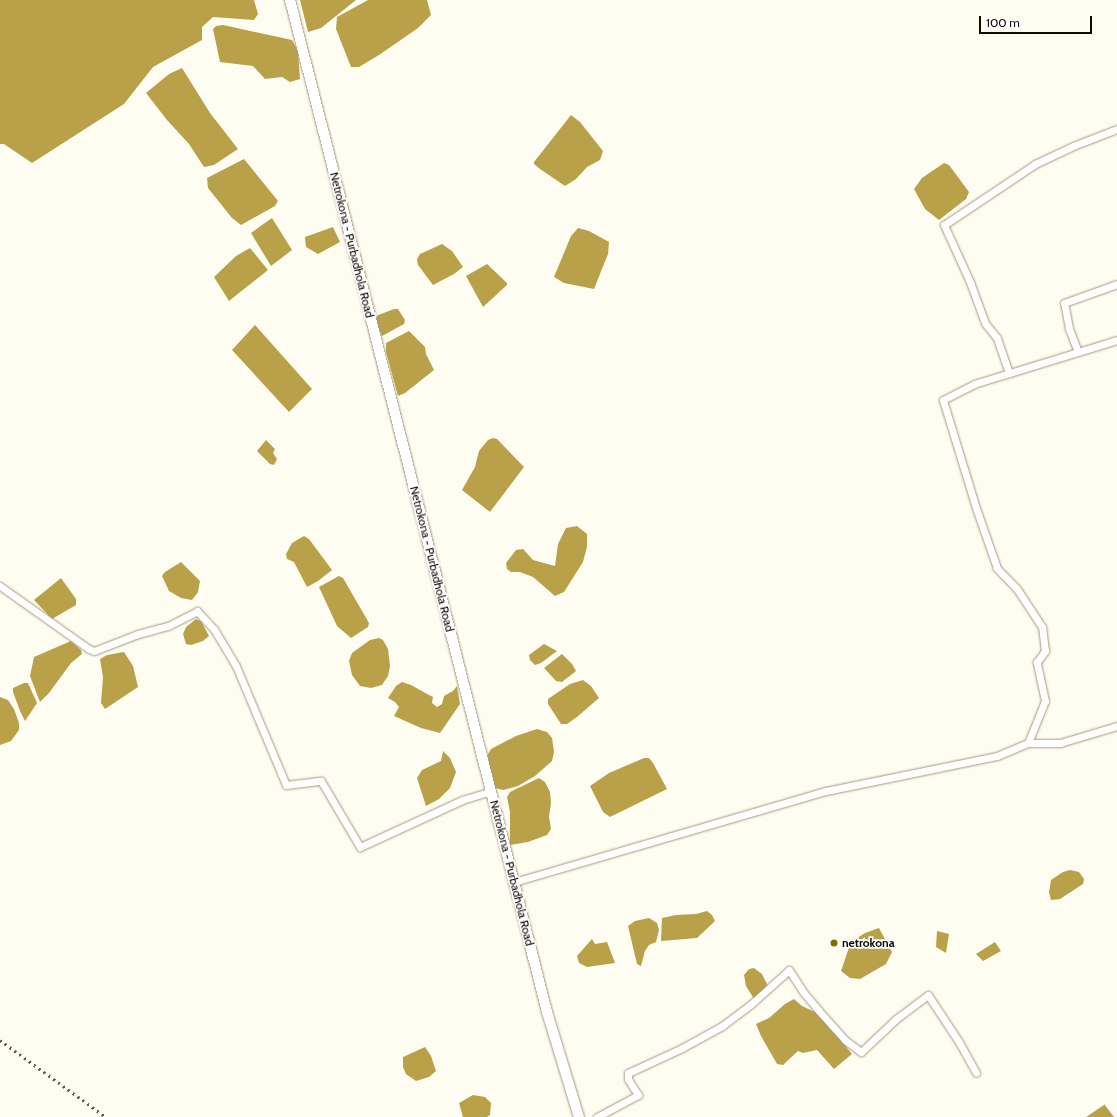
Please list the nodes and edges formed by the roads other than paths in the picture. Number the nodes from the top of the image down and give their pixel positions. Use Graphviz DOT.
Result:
graph roads {
  1 [pos="290,0"];
  2 [pos="1117,129"];
  3 [pos="1117,284"];
  4 [pos="1117,340"];
  5 [pos="1078,352"];
  6 [pos="1009,373"];
  7 [pos="0,586"];
  8 [pos="1117,726"];
  9 [pos="1028,743"];
  10 [pos="491,791"];
  11 [pos="514,882"];
  12 [pos="976,1072"];
  13 [pos="579,1117"];
  14 [pos="597,1117"];
  1 -- 10 [label="main road, Netrokona - Purbadhola Road"];
  2 -- 6 [label="street"];
  3 -- 5 [label="street"];
  4 -- 5 [label="street"];
  5 -- 6 [label="street"];
  6 -- 9 [label="street"];
  7 -- 10 [label="street"];
  8 -- 9 [label="street"];
  9 -- 11 [label="street"];
  10 -- 11 [label="main road, Netrokona - Purbadhola Road"];
  11 -- 13 [label="main road, Netrokona - Purbadhola Road"];
  12 -- 14 [label="street"];
}
